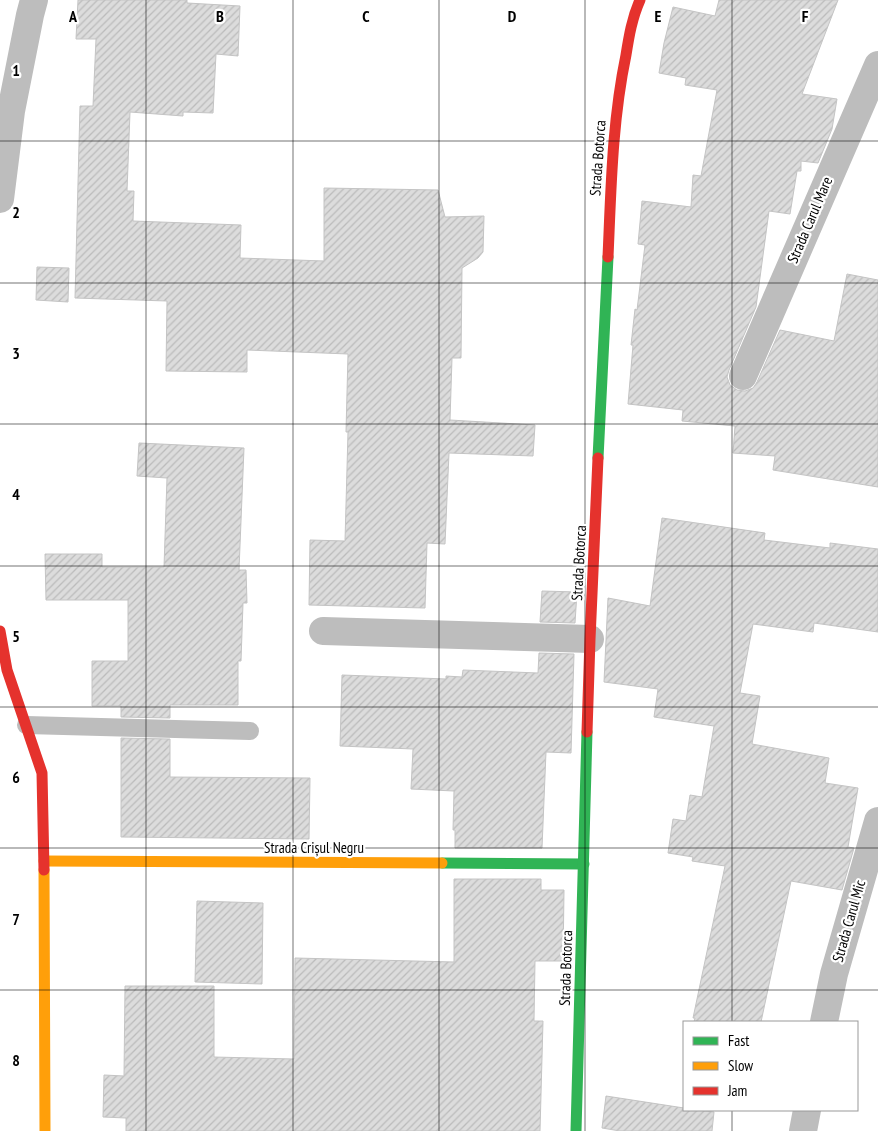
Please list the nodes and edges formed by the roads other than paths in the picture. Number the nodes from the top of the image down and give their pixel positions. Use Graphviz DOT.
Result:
graph roads {
  1 [pos="34,0"];
  2 [pos="640,0"];
  3 [pos="878,65"];
  4 [pos="0,199"];
  5 [pos="743,376"];
  6 [pos="0,631"];
  7 [pos="323,631"];
  8 [pos="590,639"];
  9 [pos="26,725"];
  10 [pos="250,731"];
  11 [pos="878,821"];
  12 [pos="44,861"];
  13 [pos="584,864"];
  14 [pos="824,1021"];
  15 [pos="807,1111"];
  16 [pos="45,1131"];
  17 [pos="576,1131"];
  18 [pos="802,1131"];
  1 -- 4 [label="street"];
  2 -- 8 [label="street, Strada Botorca"];
  3 -- 5 [label="street, Strada Carul Mare"];
  6 -- 9 [label="street"];
  7 -- 8 [label="street"];
  8 -- 13 [label="street, Strada Botorca"];
  9 -- 10 [label="lane"];
  9 -- 12 [label="street"];
  11 -- 14 [label="street, Strada Carul Mic"];
  12 -- 13 [label="street, Strada Crișul Negru"];
  12 -- 16 [label="street"];
  13 -- 17 [label="street, Strada Botorca"];
  15 -- 18 [label="street"];
}
